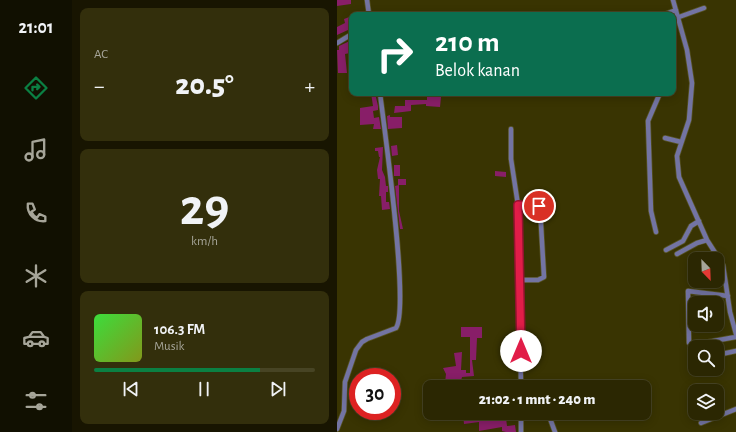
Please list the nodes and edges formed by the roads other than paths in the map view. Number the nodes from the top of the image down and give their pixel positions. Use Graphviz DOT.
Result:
graph roads {
  1 [pos="367,0"];
  2 [pos="673,0"];
  3 [pos="704,8"];
  4 [pos="676,10"];
  5 [pos="369,12"];
  6 [pos="671,12"];
  7 [pos="679,17"];
  8 [pos="349,36"];
  9 [pos="337,43"];
  10 [pos="380,96"];
  11 [pos="659,96"];
  12 [pos="511,129"];
  13 [pos="665,138"];
  14 [pos="681,142"];
  15 [pos="518,205"];
  16 [pos="699,221"];
  17 [pos="656,232"];
  18 [pos="707,240"];
  19 [pos="666,250"];
  20 [pos="677,254"];
  21 [pos="519,280"];
  22 [pos="728,296"];
  23 [pos="736,335"];
  24 [pos="736,351"];
  25 [pos="724,354"];
  26 [pos="521,380"];
  27 [pos="736,409"];
  28 [pos="521,420"];
  29 [pos="551,420"];
  30 [pos="701,423"];
  31 [pos="337,429"];
  32 [pos="521,432"];
  33 [pos="555,432"];
  1 -- 5 [label="street"];
  2 -- 4 [label="street"];
  3 -- 7 [label="street"];
  4 -- 6 [label="street"];
  4 -- 7 [label="street"];
  7 -- 14 [label="street"];
  8 -- 9 [label="street"];
  10 -- 31 [label="street"];
  11 -- 17 [label="street"];
  12 -- 15 [label="street"];
  13 -- 14 [label="street"];
  14 -- 16 [label="street"];
  15 -- 21 [label="street"];
  15 -- 21 [label="street"];
  16 -- 18 [label="street"];
  16 -- 19 [label="street"];
  18 -- 20 [label="street"];
  18 -- 22 [label="street"];
  21 -- 26 [label="street"];
  22 -- 23 [label="street"];
  22 -- 23 [label="street"];
  24 -- 25 [label="street"];
  27 -- 30 [label="street"];
  28 -- 32 [label="street"];
  29 -- 33 [label="street"];
}
